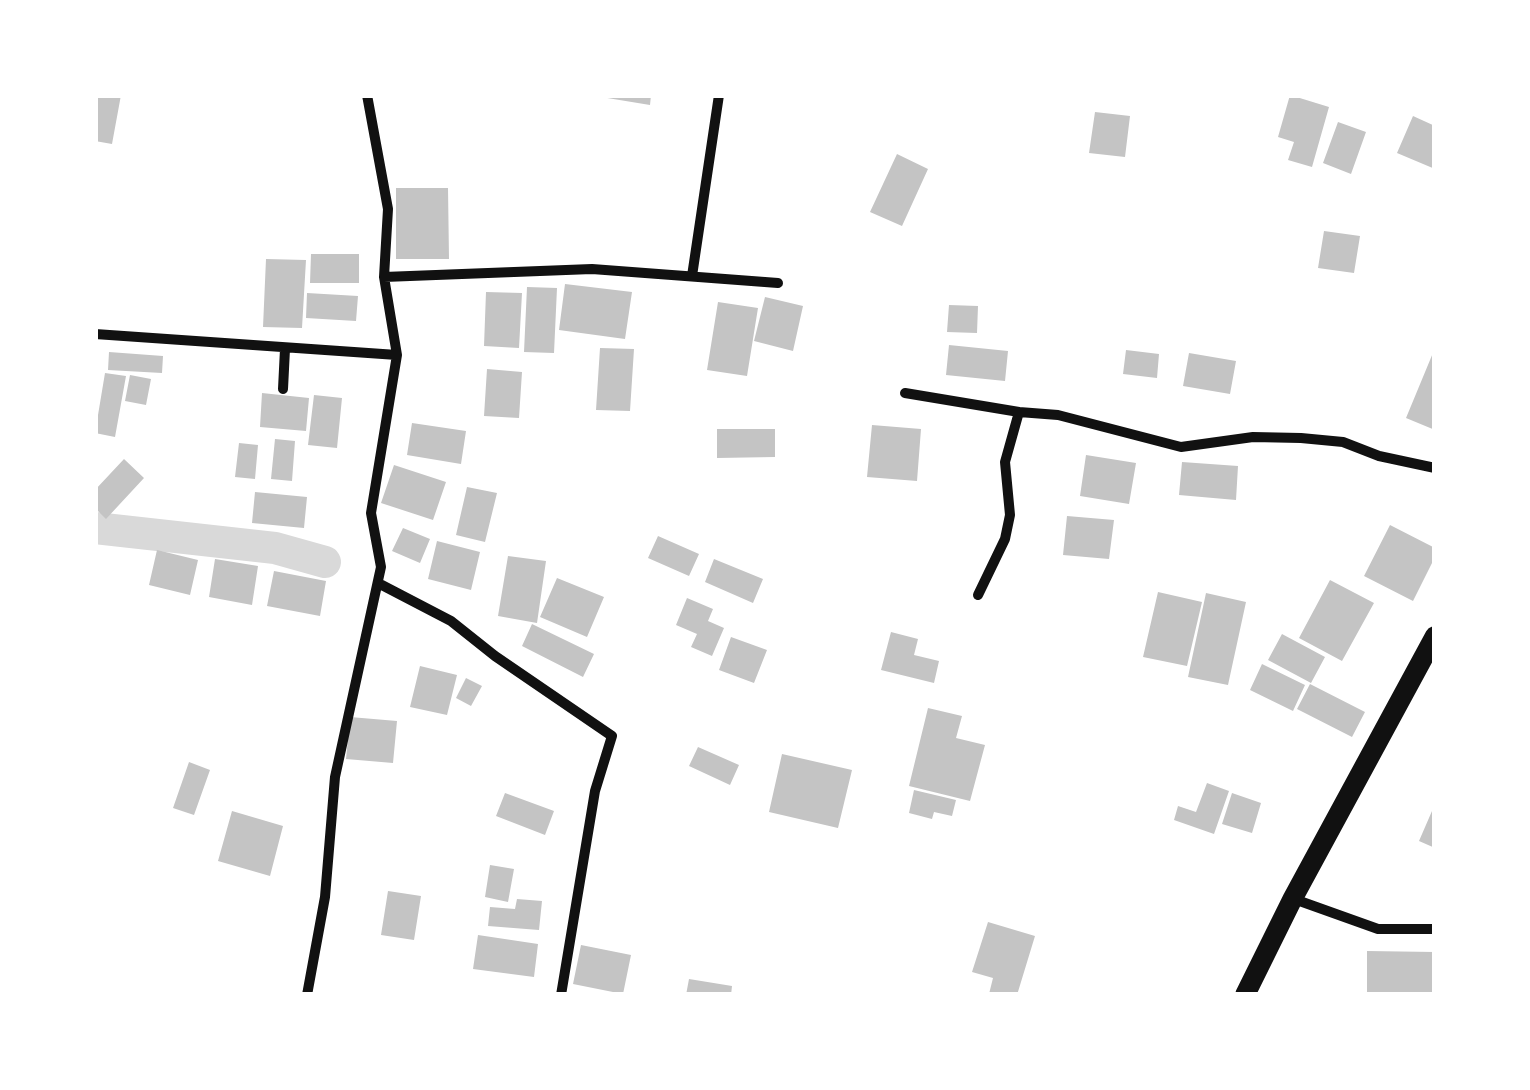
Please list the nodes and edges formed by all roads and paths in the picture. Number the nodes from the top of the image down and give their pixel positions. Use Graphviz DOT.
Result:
graph roads {
  1 [pos="367,95"];
  2 [pos="718,95"];
  3 [pos="692,276"];
  4 [pos="384,277"];
  5 [pos="778,283"];
  6 [pos="95,334"];
  7 [pos="286,349"];
  8 [pos="397,354"];
  9 [pos="284,388"];
  10 [pos="905,394"];
  11 [pos="1019,412"];
  12 [pos="1435,468"];
  13 [pos="378,583"];
  14 [pos="978,595"];
  15 [pos="1435,636"];
  16 [pos="1293,898"];
  17 [pos="1435,929"];
  18 [pos="307,995"];
  19 [pos="562,995"];
  20 [pos="1244,995"];
  1 -- 4 [label="street"];
  2 -- 3 [label="street"];
  3 -- 4 [label="street"];
  3 -- 5 [label="street"];
  4 -- 8 [label="street"];
  6 -- 7 [label="street"];
  7 -- 8 [label="street"];
  7 -- 9 [label="street"];
  8 -- 13 [label="street"];
  10 -- 11 [label="street"];
  11 -- 12 [label="street"];
  11 -- 14 [label="street"];
  13 -- 18 [label="street"];
  13 -- 19 [label="street"];
  15 -- 16 [label="main road"];
  16 -- 17 [label="street"];
  16 -- 20 [label="main road"];
}
